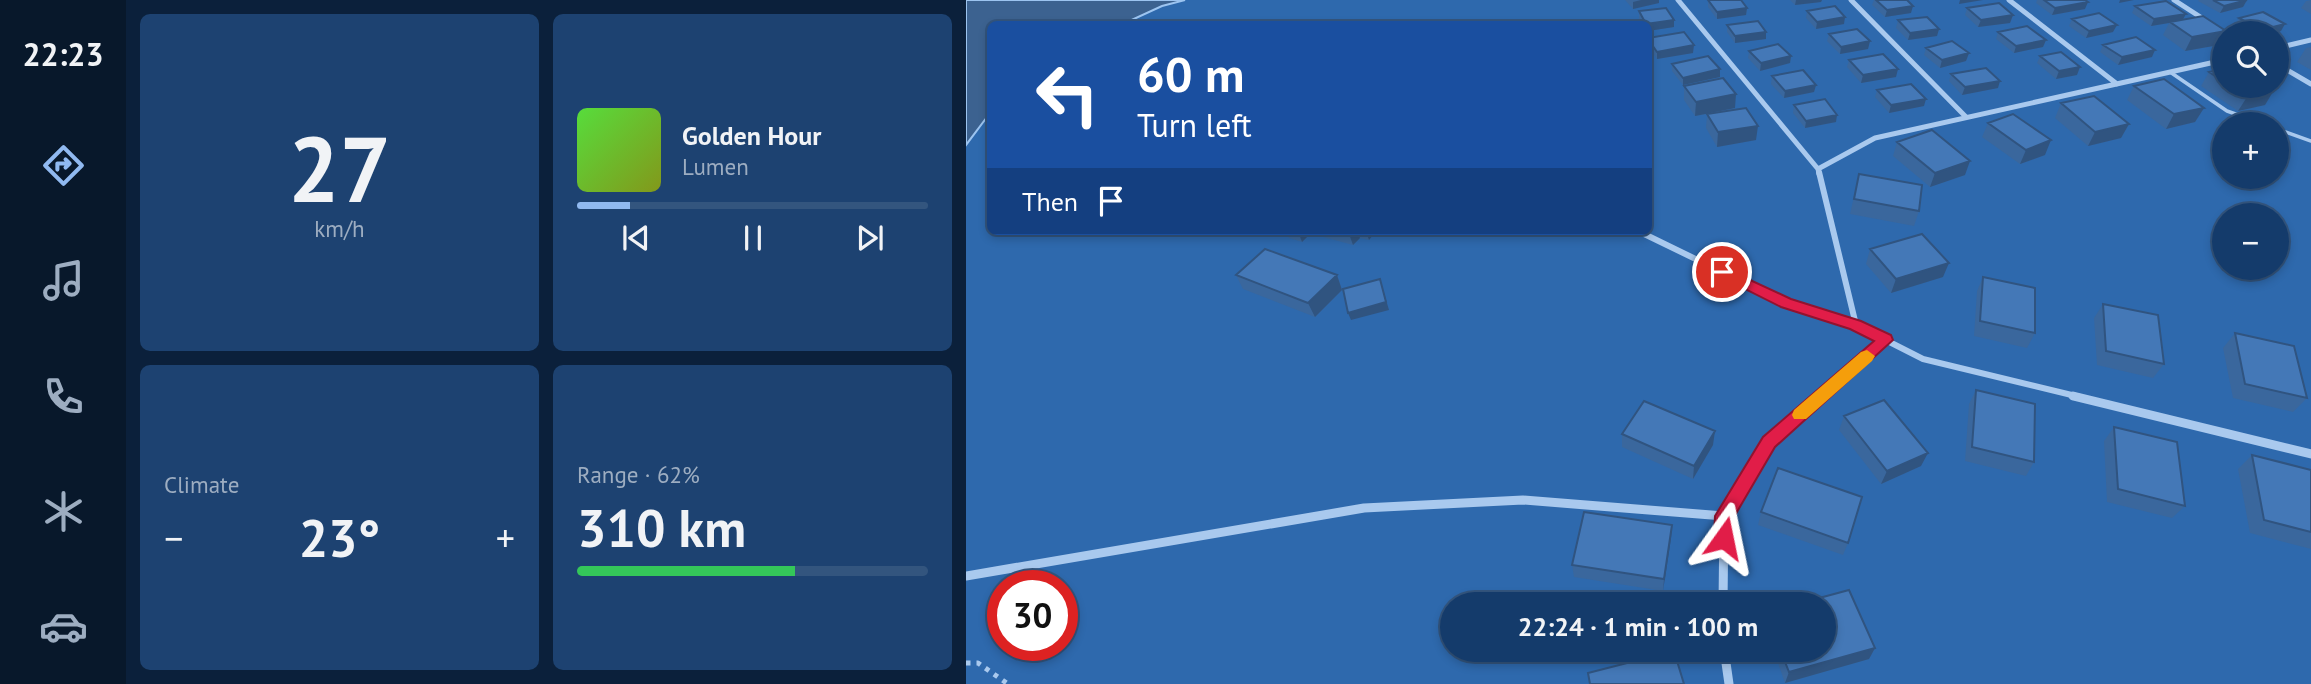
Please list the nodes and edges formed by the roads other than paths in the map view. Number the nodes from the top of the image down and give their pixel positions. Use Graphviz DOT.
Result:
graph roads {
  1 [pos="1678,0"];
  2 [pos="1851,0"];
  3 [pos="2009,0"];
  4 [pos="2174,0"];
  5 [pos="2212,24"];
  6 [pos="2311,40"];
  7 [pos="2289,45"];
  8 [pos="2212,63"];
  9 [pos="2289,71"];
  10 [pos="2170,72"];
  11 [pos="2311,83"];
  12 [pos="2117,84"];
  13 [pos="2230,112"];
  14 [pos="1966,117"];
  15 [pos="2289,133"];
  16 [pos="2311,141"];
  17 [pos="1818,169"];
  18 [pos="1646,235"];
  19 [pos="1856,325"];
  20 [pos="1885,340"];
  21 [pos="2311,454"];
  22 [pos="1724,516"];
  23 [pos="966,576"];
  24 [pos="1723,592"];
  25 [pos="1726,662"];
  26 [pos="1729,684"];
  1 -- 17 [label="street"];
  2 -- 14 [label="street"];
  3 -- 12 [label="street"];
  4 -- 5 [label="street"];
  6 -- 7 [label="street"];
  8 -- 10 [label="street"];
  9 -- 11 [label="street"];
  10 -- 12 [label="street"];
  10 -- 13 [label="lane"];
  12 -- 14 [label="street"];
  14 -- 17 [label="street"];
  15 -- 16 [label="lane"];
  17 -- 19 [label="street"];
  18 -- 19 [label="street"];
  19 -- 20 [label="street"];
  20 -- 21 [label="street"];
  20 -- 22 [label="street"];
  22 -- 23 [label="street"];
  22 -- 24 [label="street"];
  25 -- 26 [label="street"];
}
